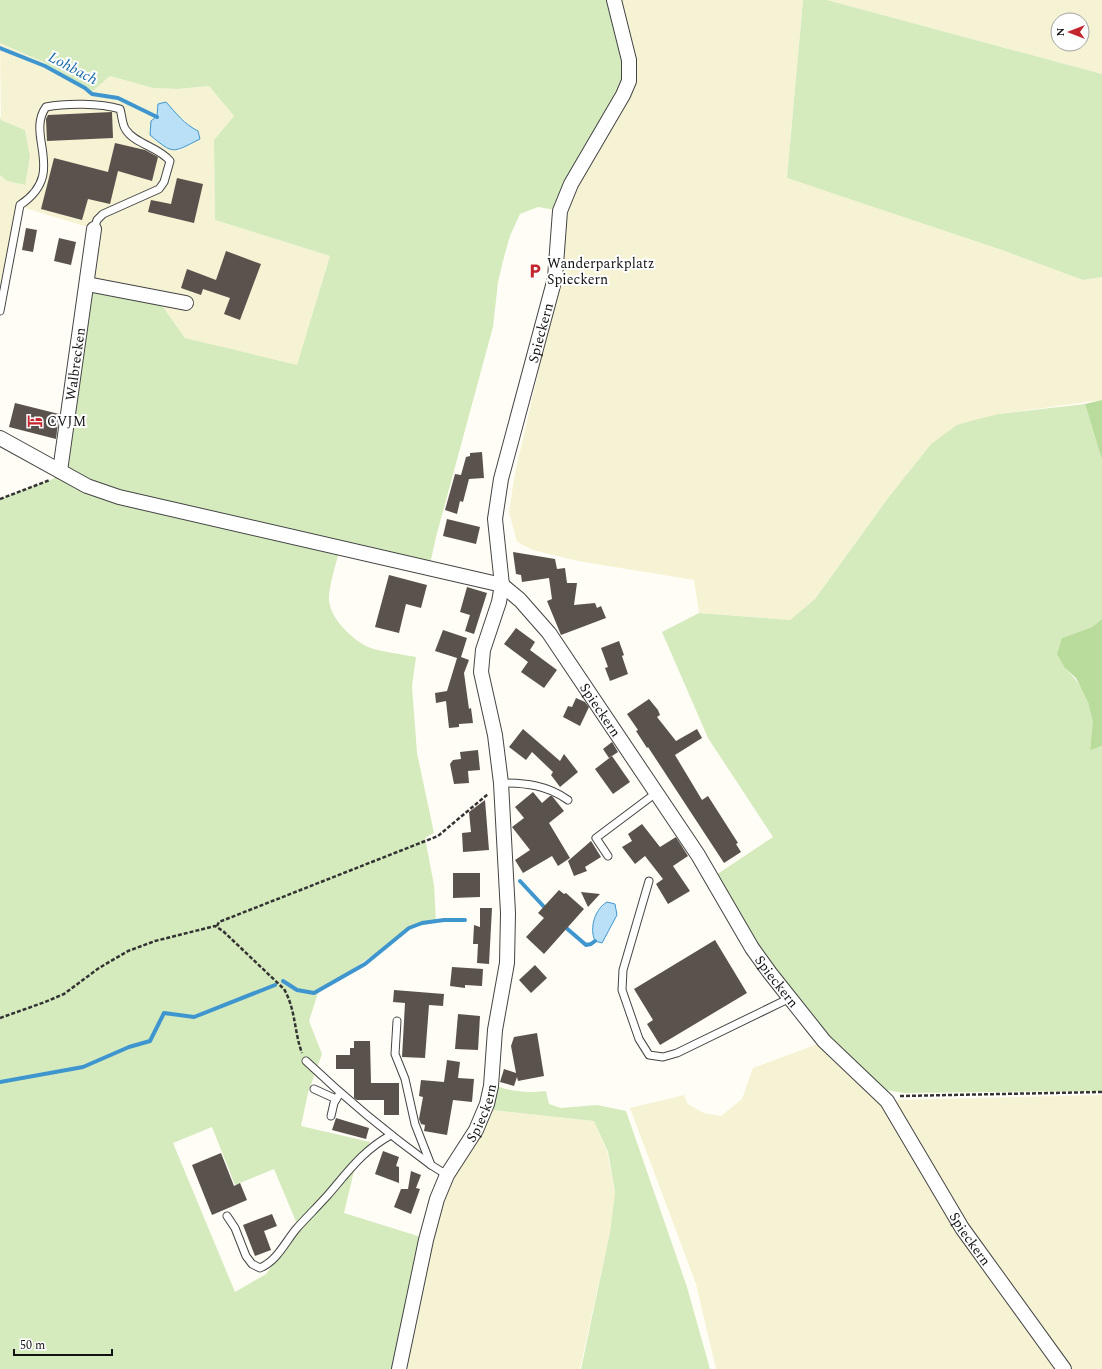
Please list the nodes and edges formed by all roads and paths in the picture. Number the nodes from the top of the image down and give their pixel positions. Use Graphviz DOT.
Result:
graph roads {
  1 [pos="614,0"];
  2 [pos="94,229"];
  3 [pos="87,284"];
  4 [pos="186,303"];
  5 [pos="0,311"];
  6 [pos="0,438"];
  7 [pos="60,471"];
  8 [pos="0,499"];
  9 [pos="502,585"];
  10 [pos="501,787"];
  11 [pos="656,792"];
  12 [pos="568,800"];
  13 [pos="608,856"];
  14 [pos="649,882"];
  15 [pos="217,926"];
  16 [pos="790,998"];
  17 [pos="0,1018"];
  18 [pos="397,1021"];
  19 [pos="306,1062"];
  20 [pos="314,1089"];
  21 [pos="1102,1092"];
  22 [pos="338,1096"];
  23 [pos="887,1101"];
  24 [pos="331,1116"];
  25 [pos="391,1135"];
  26 [pos="431,1165"];
  27 [pos="446,1175"];
  28 [pos="227,1216"];
  29 [pos="399,1369"];
  30 [pos="1064,1369"];
  1 -- 9 [label="street, Spieckern"];
  2 -- 3 [label="street, Walbrecken"];
  2 -- 5 [label="lane"];
  3 -- 4 [label="street"];
  3 -- 7 [label="street, Walbrecken"];
  6 -- 7 [label="street"];
  7 -- 8 [label="path"];
  7 -- 9 [label="street, Spieckern"];
  9 -- 10 [label="street, Spieckern"];
  9 -- 11 [label="street, Spieckern"];
  10 -- 12 [label="lane"];
  10 -- 15 [label="path"];
  10 -- 27 [label="street, Spieckern"];
  11 -- 13 [label="lane"];
  11 -- 16 [label="street, Spieckern"];
  14 -- 16 [label="lane"];
  15 -- 17 [label="path"];
  15 -- 19 [label="path"];
  16 -- 23 [label="street, Spieckern"];
  18 -- 26 [label="lane"];
  19 -- 22 [label="lane"];
  20 -- 22 [label="lane"];
  21 -- 23 [label="path"];
  22 -- 24 [label="lane"];
  22 -- 25 [label="lane"];
  23 -- 30 [label="street, Spieckern"];
  25 -- 26 [label="lane"];
  25 -- 28 [label="lane"];
  26 -- 27 [label="lane"];
  27 -- 29 [label="street, Spieckern"];
}
